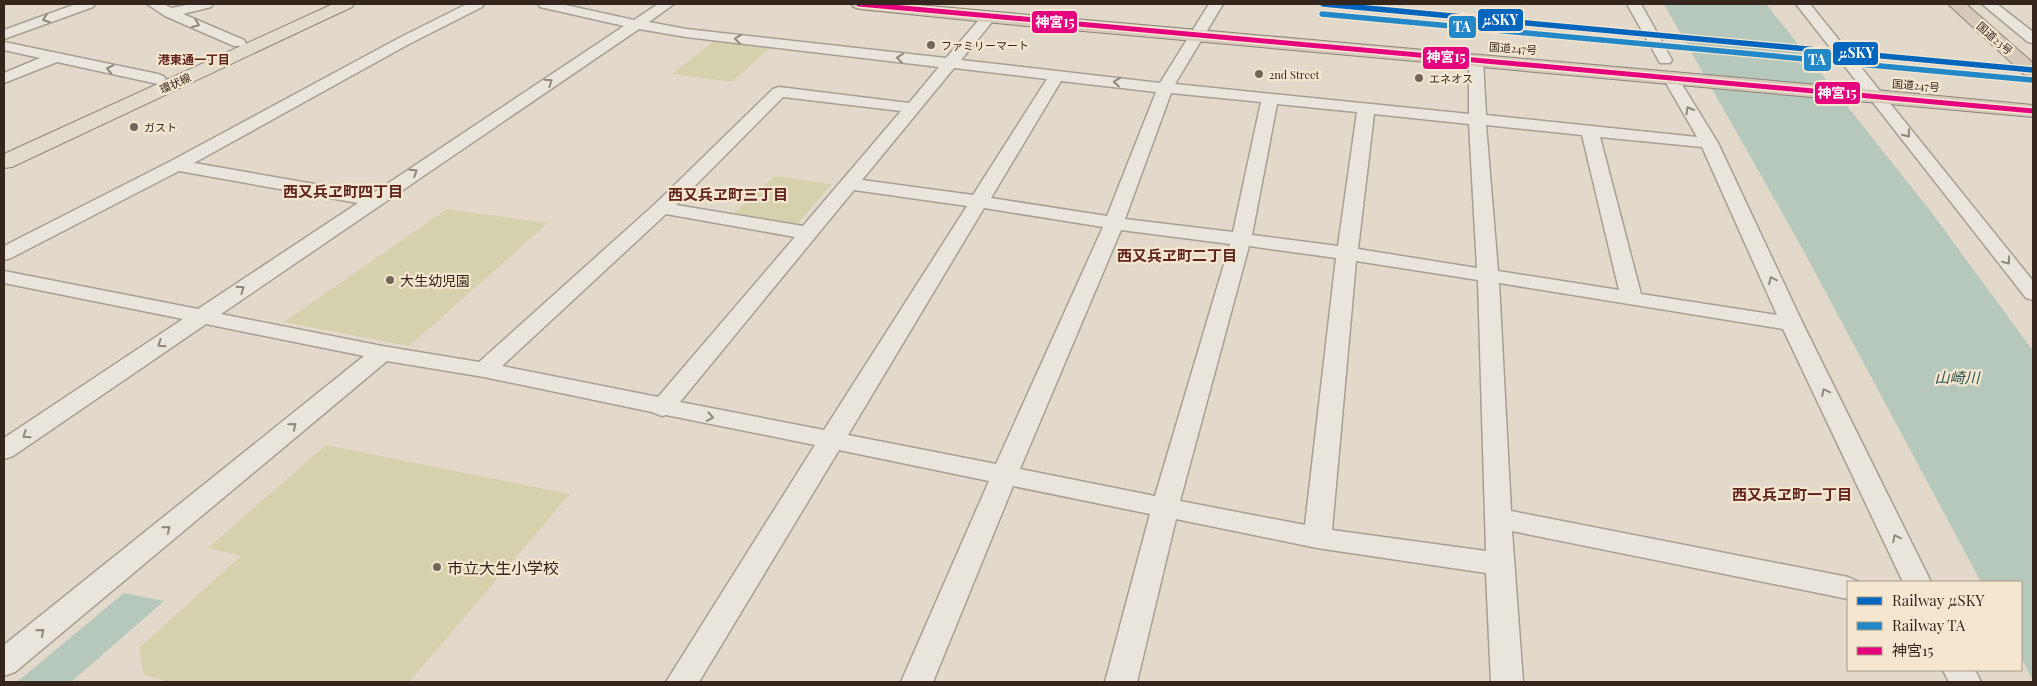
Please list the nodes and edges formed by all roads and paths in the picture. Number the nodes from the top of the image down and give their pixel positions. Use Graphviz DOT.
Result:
graph roads {
  1 [pos="88,4"];
  2 [pos="154,4"];
  3 [pos="206,4"];
  4 [pos="322,4"];
  5 [pos="346,4"];
  6 [pos="477,4"];
  7 [pos="545,4"];
  8 [pos="667,4"];
  9 [pos="859,4"];
  10 [pos="1216,4"];
  11 [pos="1634,4"];
  12 [pos="1803,4"];
  13 [pos="1956,4"];
  14 [pos="1977,4"];
  15 [pos="1992,7"];
  16 [pos="990,10"];
  17 [pos="170,14"];
  18 [pos="2024,17"];
  19 [pos="635,24"];
  20 [pos="1199,31"];
  21 [pos="4,35"];
  22 [pos="2033,39"];
  23 [pos="239,42"];
  24 [pos="4,46"];
  25 [pos="2033,52"];
  26 [pos="1581,53"];
  27 [pos="1609,55"];
  28 [pos="56,57"];
  29 [pos="1476,60"];
  30 [pos="948,63"];
  31 [pos="1674,69"];
  32 [pos="2033,72"];
  33 [pos="1057,75"];
  34 [pos="4,78"];
  35 [pos="158,79"];
  36 [pos="1859,87"];
  37 [pos="1165,88"];
  38 [pos="1877,95"];
  39 [pos="2033,95"];
  40 [pos="1268,98"];
  41 [pos="913,108"];
  42 [pos="1366,108"];
  43 [pos="2033,111"];
  44 [pos="1476,120"];
  45 [pos="1590,132"];
  46 [pos="1709,144"];
  47 [pos="4,147"];
  48 [pos="4,162"];
  49 [pos="177,164"];
  50 [pos="849,184"];
  51 [pos="374,200"];
  52 [pos="980,202"];
  53 [pos="662,208"];
  54 [pos="1114,224"];
  55 [pos="808,233"];
  56 [pos="1240,239"];
  57 [pos="4,254"];
  58 [pos="1347,254"];
  59 [pos="1487,276"];
  60 [pos="4,277"];
  61 [pos="2033,294"];
  62 [pos="1632,298"];
  63 [pos="201,317"];
  64 [pos="1792,324"];
  65 [pos="382,353"];
  66 [pos="484,370"];
  67 [pos="662,408"];
  68 [pos="832,441"];
  69 [pos="4,450"];
  70 [pos="1004,476"];
  71 [pos="1165,508"];
  72 [pos="1498,518"];
  73 [pos="1317,538"];
  74 [pos="1500,564"];
  75 [pos="1917,581"];
  76 [pos="1847,588"];
  77 [pos="4,663"];
  78 [pos="682,682"];
  79 [pos="917,682"];
  80 [pos="1121,682"];
  81 [pos="1507,682"];
  1 -- 21 [label="street, one-way"];
  2 -- 17 [label="street"];
  3 -- 17 [label="street"];
  4 -- 23 [label="main road, 環状線"];
  5 -- 48 [label="main road, 環状線"];
  6 -- 49 [label="street"];
  7 -- 19 [label="street"];
  8 -- 19 [label="street"];
  9 -- 16 [label="highway, 国道247号"];
  10 -- 20 [label="street"];
  11 -- 31 [label="street"];
  12 -- 36 [label="street"];
  13 -- 32 [label="highway, 国道23号"];
  14 -- 25 [label="highway, 国道23号"];
  15 -- 18 [label="street"];
  15 -- 22 [label="street"];
  16 -- 20 [label="highway, 国道247号"];
  16 -- 30 [label="street"];
  17 -- 23 [label="street, one-way"];
  30 -- 19 [label="street, one-way"];
  51 -- 19 [label="street, one-way"];
  20 -- 26 [label="highway, 国道247号"];
  20 -- 29 [label="highway, 国道247号"];
  20 -- 37 [label="street"];
  23 -- 35 [label="main road, 環状線"];
  24 -- 28 [label="street"];
  27 -- 31 [label="highway, 国道247号"];
  28 -- 34 [label="street"];
  35 -- 28 [label="street, one-way"];
  29 -- 31 [label="highway, 国道247号"];
  29 -- 44 [label="street"];
  30 -- 33 [label="street"];
  30 -- 41 [label="street"];
  31 -- 36 [label="highway, 国道247号"];
  31 -- 36 [label="highway, 国道247号"];
  46 -- 31 [label="street, one-way"];
  37 -- 33 [label="street, one-way"];
  33 -- 52 [label="street"];
  35 -- 47 [label="main road, 環状線"];
  36 -- 38 [label="highway, 国道247号"];
  36 -- 39 [label="highway, 国道247号"];
  37 -- 40 [label="street"];
  37 -- 54 [label="street"];
  38 -- 43 [label="highway, 国道247号"];
  38 -- 61 [label="street, one-way"];
  40 -- 42 [label="street"];
  40 -- 56 [label="street"];
  41 -- 50 [label="street"];
  41 -- 53 [label="street"];
  42 -- 44 [label="street"];
  42 -- 58 [label="street"];
  44 -- 45 [label="street"];
  44 -- 59 [label="street"];
  45 -- 46 [label="street"];
  45 -- 62 [label="street"];
  64 -- 46 [label="street, one-way"];
  49 -- 51 [label="street"];
  49 -- 57 [label="street"];
  50 -- 52 [label="street"];
  50 -- 55 [label="street"];
  63 -- 51 [label="street, one-way"];
  52 -- 54 [label="street"];
  52 -- 68 [label="street"];
  53 -- 55 [label="street"];
  53 -- 66 [label="street"];
  54 -- 56 [label="street"];
  54 -- 70 [label="street"];
  55 -- 67 [label="street"];
  56 -- 58 [label="street"];
  56 -- 71 [label="street"];
  58 -- 59 [label="street"];
  58 -- 73 [label="street"];
  59 -- 62 [label="street"];
  59 -- 72 [label="street"];
  60 -- 63 [label="street"];
  62 -- 64 [label="street"];
  63 -- 65 [label="street"];
  63 -- 69 [label="street, one-way"];
  75 -- 64 [label="street, one-way"];
  65 -- 66 [label="street"];
  77 -- 65 [label="street, one-way"];
  66 -- 67 [label="street"];
  67 -- 68 [label="street, one-way"];
  68 -- 70 [label="street"];
  68 -- 78 [label="street"];
  70 -- 71 [label="street"];
  70 -- 79 [label="street"];
  71 -- 73 [label="street"];
  71 -- 80 [label="street"];
  72 -- 74 [label="street"];
  72 -- 76 [label="street"];
  73 -- 74 [label="street"];
  74 -- 81 [label="street"];
}
